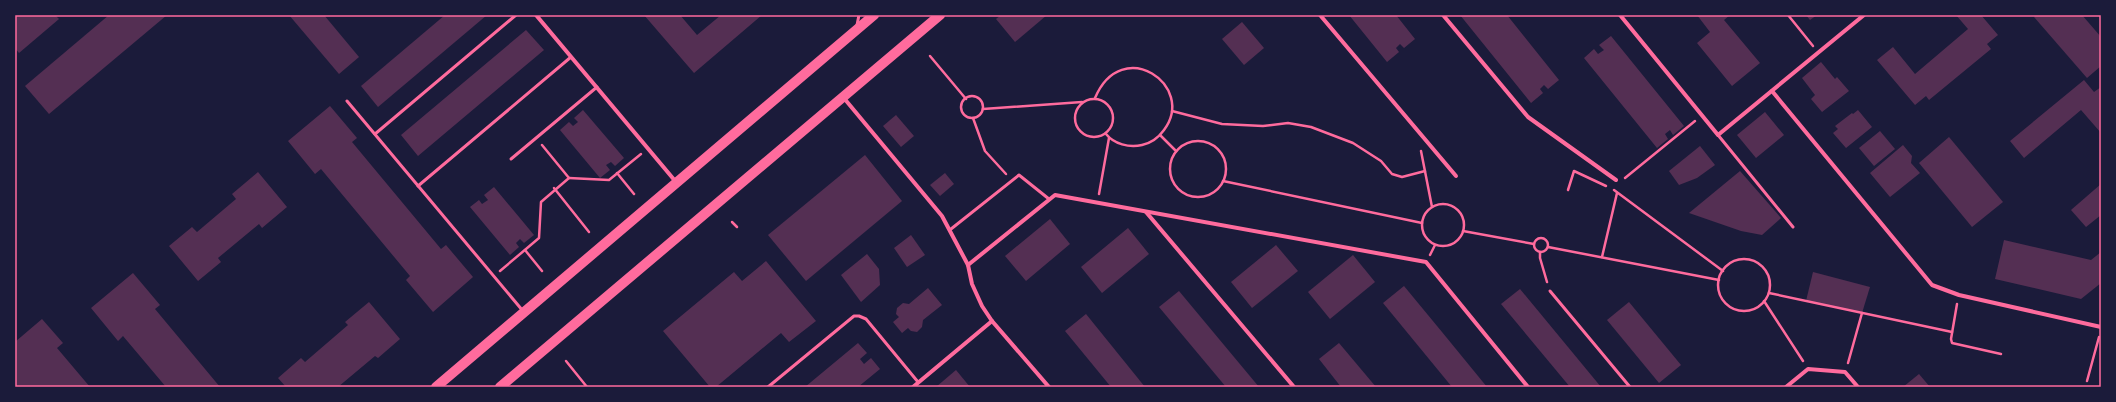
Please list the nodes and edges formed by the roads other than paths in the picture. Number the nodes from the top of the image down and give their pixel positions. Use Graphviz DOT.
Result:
graph roads {
  1 [pos="516,15"];
  2 [pos="536,15"];
  3 [pos="859,15"];
  4 [pos="874,15"];
  5 [pos="940,15"];
  6 [pos="1320,15"];
  7 [pos="1443,15"];
  8 [pos="1620,15"];
  9 [pos="1864,15"];
  10 [pos="855,31"];
  11 [pos="571,57"];
  12 [pos="597,87"];
  13 [pos="1772,91"];
  14 [pos="843,97"];
  15 [pos="347,101"];
  16 [pos="374,134"];
  17 [pos="1718,135"];
  18 [pos="511,159"];
  19 [pos="1456,176"];
  20 [pos="676,182"];
  21 [pos="1617,182"];
  22 [pos="418,186"];
  23 [pos="1049,199"];
  24 [pos="1145,212"];
  25 [pos="1793,227"];
  26 [pos="951,229"];
  27 [pos="968,265"];
  28 [pos="1550,291"];
  29 [pos="524,312"];
  30 [pos="992,321"];
  31 [pos="2101,327"];
  32 [pos="918,382"];
  33 [pos="436,387"];
  34 [pos="500,387"];
  35 [pos="768,387"];
  36 [pos="913,387"];
  37 [pos="1049,387"];
  38 [pos="1294,387"];
  39 [pos="1528,387"];
  40 [pos="1630,387"];
  41 [pos="1786,387"];
  42 [pos="1858,387"];
  1 -- 16 [label="lane"];
  2 -- 11 [label="street"];
  3 -- 10 [label="lane"];
  4 -- 10 [label="main road"];
  5 -- 14 [label="main road"];
  6 -- 19 [label="street"];
  7 -- 21 [label="street"];
  8 -- 17 [label="street"];
  9 -- 13 [label="street"];
  10 -- 20 [label="main road"];
  11 -- 12 [label="street"];
  11 -- 22 [label="lane"];
  12 -- 18 [label="lane"];
  12 -- 20 [label="street"];
  13 -- 17 [label="street"];
  13 -- 31 [label="street"];
  14 -- 26 [label="street"];
  14 -- 34 [label="main road"];
  15 -- 16 [label="lane"];
  16 -- 22 [label="lane"];
  17 -- 25 [label="lane"];
  20 -- 29 [label="main road"];
  22 -- 29 [label="lane"];
  23 -- 24 [label="street"];
  23 -- 26 [label="lane"];
  23 -- 27 [label="street"];
  24 -- 38 [label="street"];
  24 -- 39 [label="street"];
  26 -- 27 [label="street"];
  27 -- 30 [label="street"];
  28 -- 40 [label="lane"];
  29 -- 33 [label="main road"];
  30 -- 32 [label="street"];
  30 -- 37 [label="street"];
  32 -- 35 [label="lane"];
  32 -- 36 [label="street"];
  41 -- 42 [label="street"];
}
